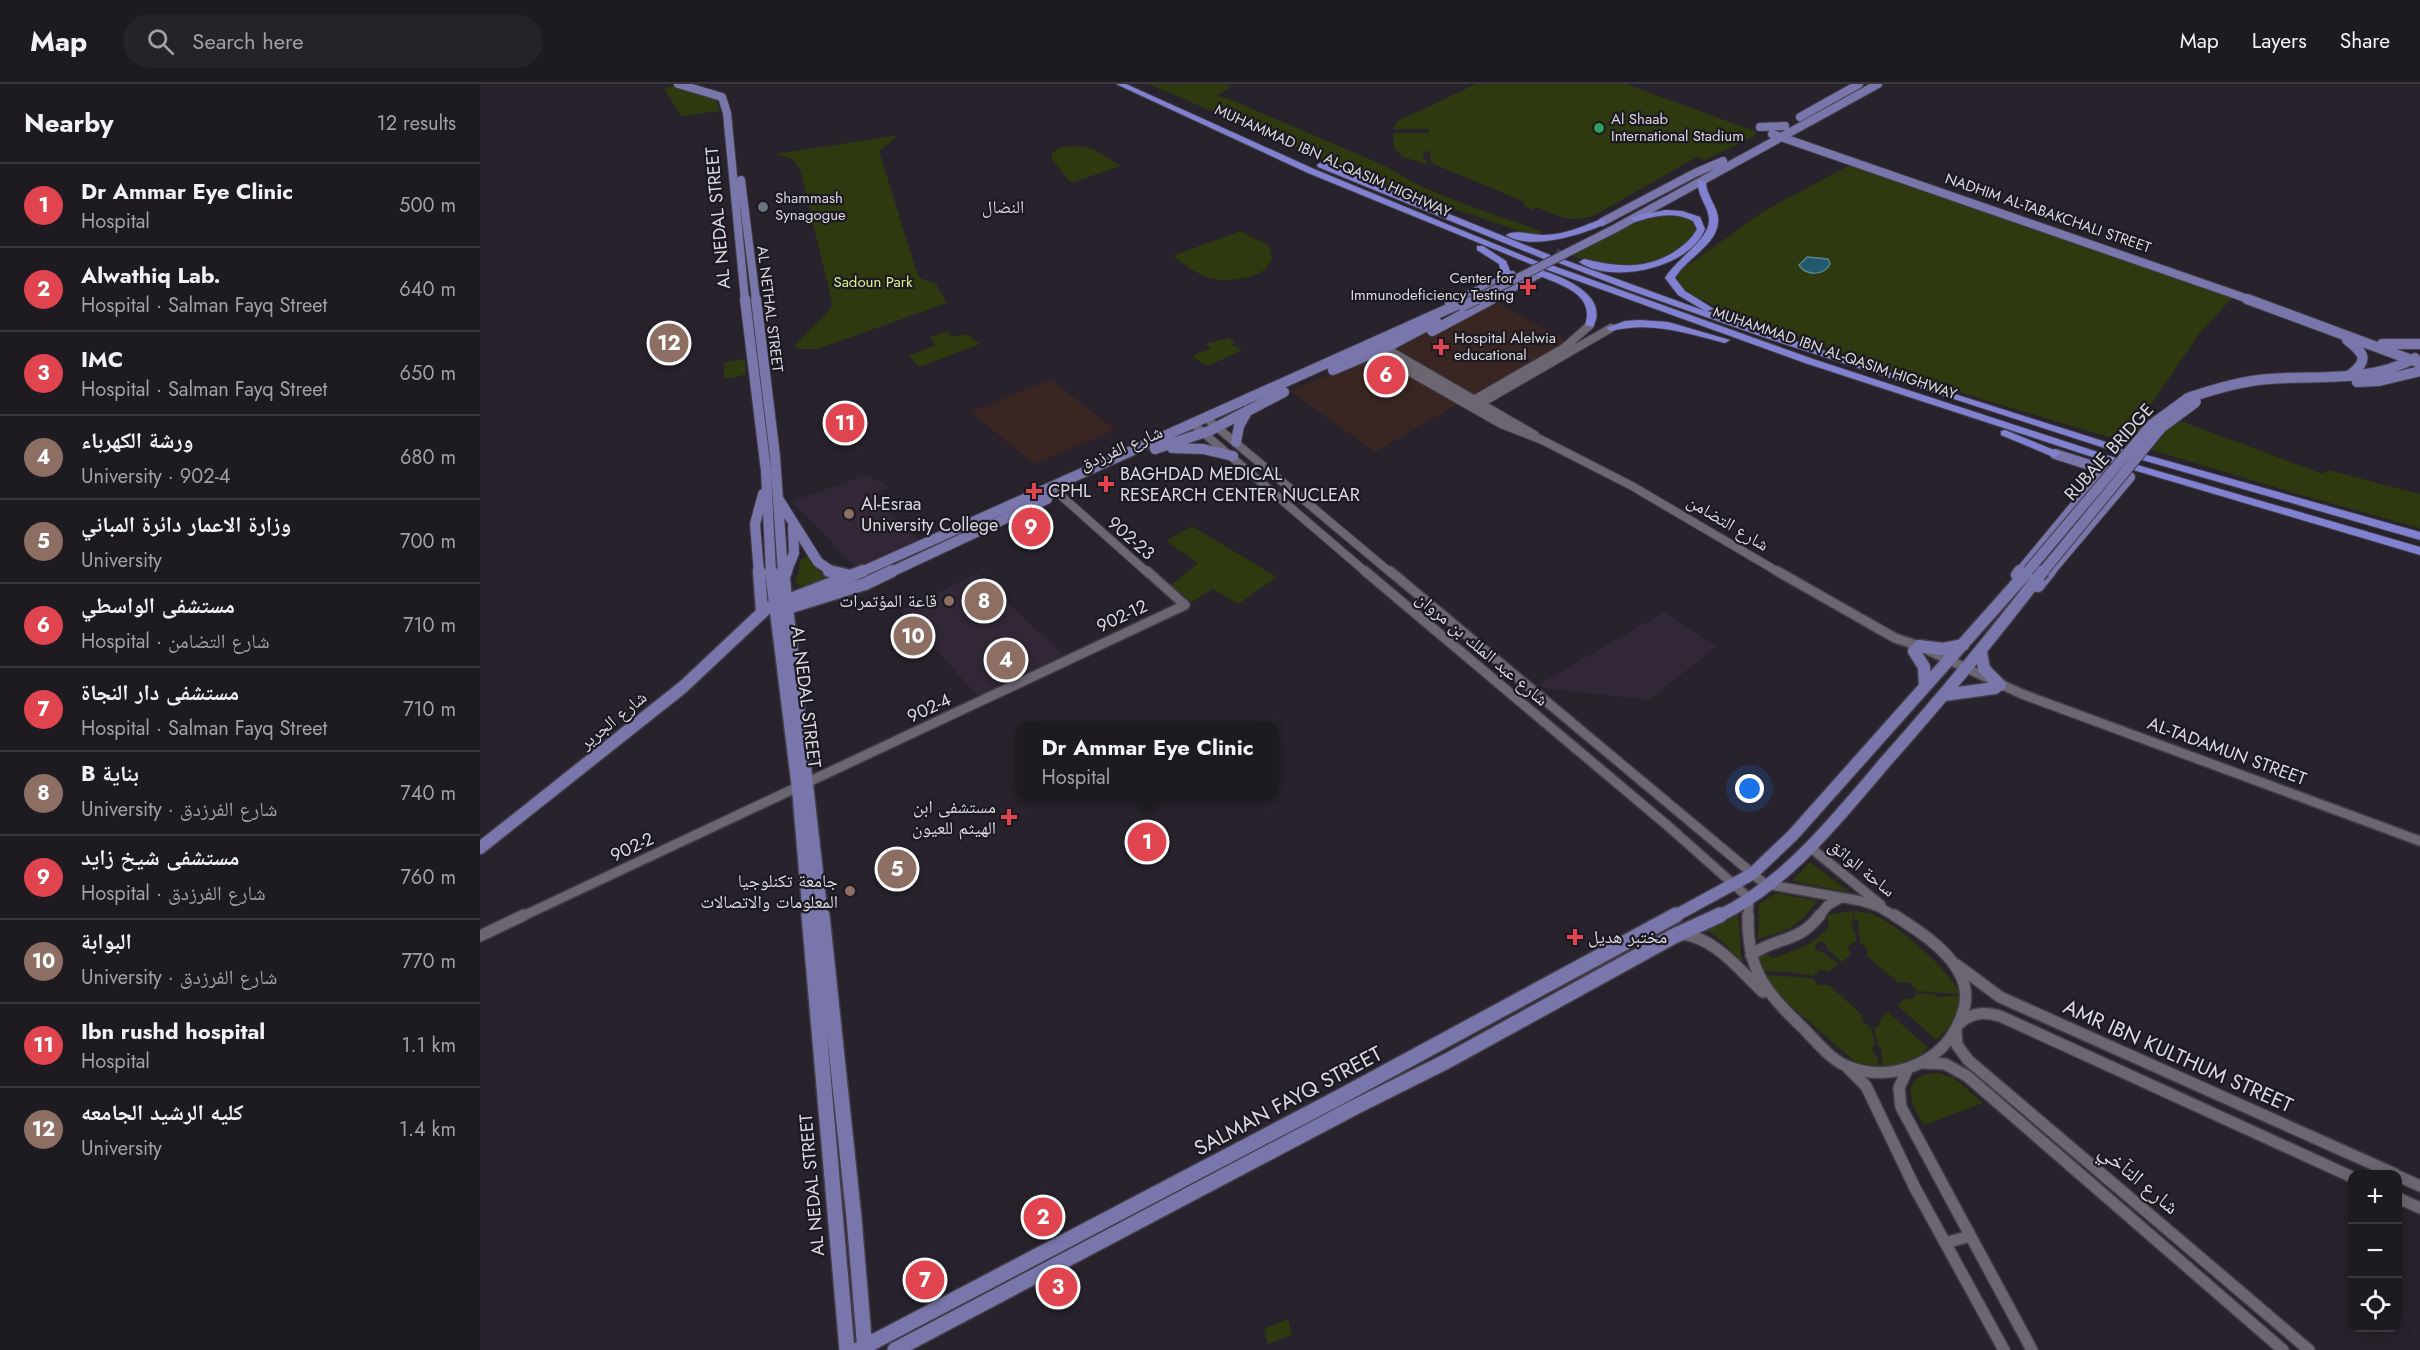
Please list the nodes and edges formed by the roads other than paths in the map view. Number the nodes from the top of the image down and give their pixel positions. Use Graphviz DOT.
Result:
graph roads {
  1 [pos="679,84"];
  2 [pos="702,84"];
  3 [pos="1120,84"];
  4 [pos="1140,84"];
  5 [pos="1859,84"];
  6 [pos="1878,84"];
  7 [pos="720,90"];
  8 [pos="1785,126"];
  9 [pos="1794,130"];
  10 [pos="1778,134"];
  11 [pos="1761,140"];
  12 [pos="1799,142"];
  13 [pos="1770,143"];
  14 [pos="1701,182"];
  15 [pos="1394,195"];
  16 [pos="1383,201"];
  17 [pos="1635,219"];
  18 [pos="1608,226"];
  19 [pos="1511,235"];
  20 [pos="1475,245"];
  21 [pos="1543,266"];
  22 [pos="1507,276"];
  23 [pos="2270,307"];
  24 [pos="1709,308"];
  25 [pos="1590,325"];
  26 [pos="1611,328"];
  27 [pos="2334,332"];
  28 [pos="2382,344"];
  29 [pos="2420,344"];
  30 [pos="1378,347"];
  31 [pos="2418,358"];
  32 [pos="1809,361"];
  33 [pos="2420,371"];
  34 [pos="2350,375"];
  35 [pos="2420,379"];
  36 [pos="1899,381"];
  37 [pos="2379,381"];
  38 [pos="2192,400"];
  39 [pos="1479,401"];
  40 [pos="1470,406"];
  41 [pos="1250,408"];
  42 [pos="1974,416"];
  43 [pos="1210,429"];
  44 [pos="1523,430"];
  45 [pos="1236,442"];
  46 [pos="1150,450"];
  47 [pos="2124,451"];
  48 [pos="2055,454"];
  49 [pos="1233,456"];
  50 [pos="2143,457"];
  51 [pos="2110,467"];
  52 [pos="2130,473"];
  53 [pos="767,488"];
  54 [pos="1058,494"];
  55 [pos="779,500"];
  56 [pos="1310,506"];
  57 [pos="1296,513"];
  58 [pos="793,523"];
  59 [pos="2420,536"];
  60 [pos="2420,551"];
  61 [pos="1368,554"];
  62 [pos="771,556"];
  63 [pos="758,559"];
  64 [pos="1352,561"];
  65 [pos="2033,573"];
  66 [pos="784,575"];
  67 [pos="852,576"];
  68 [pos="2000,602"];
  69 [pos="1185,605"];
  70 [pos="2016,607"];
  71 [pos="777,608"];
  72 [pos="1964,644"];
  73 [pos="1916,649"];
  74 [pos="1981,652"];
  75 [pos="1074,657"];
  76 [pos="1947,663"];
  77 [pos="1964,671"];
  78 [pos="1998,686"];
  79 [pos="1925,687"];
  80 [pos="2022,694"];
  81 [pos="1942,696"];
  82 [pos="1557,710"];
  83 [pos="1539,719"];
  84 [pos="1571,722"];
  85 [pos="1554,731"];
  86 [pos="803,786"];
  87 [pos="2420,841"];
  88 [pos="480,848"];
  89 [pos="1811,848"];
  90 [pos="1752,874"];
  91 [pos="1735,885"];
  92 [pos="1767,885"];
  93 [pos="1749,898"];
  94 [pos="1843,898"];
  95 [pos="1892,914"];
  96 [pos="480,936"];
  97 [pos="1674,936"];
  98 [pos="1751,955"];
  99 [pos="1952,962"];
  100 [pos="1780,1007"];
  101 [pos="1958,1027"];
  102 [pos="1921,1063"];
  103 [pos="1846,1067"];
  104 [pos="1907,1070"];
  105 [pos="2173,1075"];
  106 [pos="2166,1092"];
  107 [pos="2213,1094"];
  108 [pos="2210,1112"];
  109 [pos="2085,1160"];
  110 [pos="2074,1169"];
  111 [pos="2385,1170"];
  112 [pos="2348,1176"];
  113 [pos="2402,1178"];
  114 [pos="2420,1186"];
  115 [pos="2402,1200"];
  116 [pos="2420,1208"];
  117 [pos="1970,1236"];
  118 [pos="1945,1243"];
  119 [pos="862,1349"];
  120 [pos="847,1350"];
  121 [pos="895,1350"];
  122 [pos="2004,1350"];
  123 [pos="2032,1350"];
  124 [pos="2283,1350"];
  125 [pos="2310,1350"];
  1 -- 7 [label="main road"];
  1 -- 53 [label="main road, AL NEDAL STREET"];
  2 -- 7 [label="main road"];
  3 -- 16 [label="highway, MUHAMMAD IBN AL-QASIM HIGHWAY"];
  4 -- 15 [label="highway, MUHAMMAD IBN AL-QASIM HIGHWAY"];
  5 -- 8 [label="main road"];
  6 -- 9 [label="main road"];
  7 -- 55 [label="main road, AL NEDAL STREET"];
  8 -- 10 [label="main road"];
  8 -- 11 [label="main road"];
  9 -- 10 [label="main road"];
  9 -- 12 [label="main road"];
  10 -- 11 [label="main road"];
  10 -- 12 [label="main road, NADHIM AL-TABAKCHALI STREET"];
  10 -- 13 [label="main road"];
  11 -- 18 [label="main road"];
  12 -- 13 [label="main road"];
  12 -- 23 [label="main road, NADHIM AL-TABAKCHALI STREET"];
  13 -- 14 [label="main road"];
  14 -- 17 [label="main road"];
  14 -- 24 [label="highway"];
  15 -- 19 [label="highway"];
  15 -- 21 [label="highway, MUHAMMAD IBN AL-QASIM HIGHWAY"];
  16 -- 20 [label="highway"];
  16 -- 21 [label="highway, MUHAMMAD IBN AL-QASIM HIGHWAY"];
  17 -- 18 [label="main road"];
  17 -- 21 [label="highway"];
  18 -- 19 [label="highway"];
  18 -- 30 [label="main road, شارع الفرزدق, bridge"];
  19 -- 21 [label="highway"];
  20 -- 21 [label="highway"];
  20 -- 22 [label="highway"];
  21 -- 24 [label="highway"];
  21 -- 25 [label="highway"];
  21 -- 30 [label="main road"];
  21 -- 32 [label="highway, MUHAMMAD IBN AL-QASIM HIGHWAY"];
  21 -- 36 [label="highway, MUHAMMAD IBN AL-QASIM HIGHWAY"];
  22 -- 30 [label="main road"];
  23 -- 27 [label="main road, NADHIM AL-TABAKCHALI STREET"];
  23 -- 28 [label="main road, NADHIM AL-TABAKCHALI STREET"];
  24 -- 36 [label="highway"];
  25 -- 39 [label="street"];
  26 -- 32 [label="highway"];
  26 -- 39 [label="street"];
  27 -- 31 [label="main road, NADHIM AL-TABAKCHALI STREET"];
  27 -- 34 [label="main road"];
  28 -- 29 [label="main road"];
  28 -- 31 [label="main road, NADHIM AL-TABAKCHALI STREET"];
  30 -- 39 [label="street, شارع التضامن"];
  30 -- 40 [label="street, شارع التضامن"];
  30 -- 41 [label="main road, شارع الفرزدق"];
  30 -- 43 [label="main road, شارع الفرزدق"];
  31 -- 34 [label="main road, RUBAIE BRIDGE"];
  32 -- 42 [label="highway, MUHAMMAD IBN AL-QASIM HIGHWAY"];
  33 -- 37 [label="main road, RUBAIE BRIDGE"];
  34 -- 38 [label="main road, RUBAIE BRIDGE"];
  35 -- 37 [label="main road"];
  36 -- 47 [label="highway, MUHAMMAD IBN AL-QASIM HIGHWAY"];
  37 -- 38 [label="main road, RUBAIE BRIDGE"];
  38 -- 65 [label="main road, RUBAIE BRIDGE, bridge"];
  39 -- 40 [label="street"];
  39 -- 44 [label="street, شارع التضامن"];
  40 -- 44 [label="street, شارع التضامن"];
  41 -- 43 [label="main road, شارع الفرزدق"];
  41 -- 45 [label="main road"];
  42 -- 48 [label="highway"];
  42 -- 51 [label="highway, MUHAMMAD IBN AL-QASIM HIGHWAY"];
  43 -- 45 [label="street, شارع عبد الملك بن مروان"];
  43 -- 46 [label="main road, شارع الفرزدق"];
  43 -- 49 [label="street, شارع عبد الملك بن مروان"];
  43 -- 67 [label="main road, شارع الفرزدق"];
  44 -- 73 [label="street, شارع التضامن"];
  45 -- 56 [label="street, شارع عبد الملك بن مروان"];
  46 -- 49 [label="main road"];
  46 -- 54 [label="main road, شارع الفرزدق"];
  48 -- 51 [label="main road"];
  49 -- 57 [label="street, شارع عبد الملك بن مروان"];
  50 -- 59 [label="highway"];
  51 -- 68 [label="main road"];
  52 -- 60 [label="highway"];
  52 -- 70 [label="main road"];
  53 -- 62 [label="main road, AL NEDAL STREET"];
  53 -- 63 [label="main road"];
  54 -- 69 [label="street, 902-23"];
  54 -- 71 [label="main road, شارع الفرزدق"];
  55 -- 58 [label="main road"];
  55 -- 66 [label="main road"];
  56 -- 57 [label="street"];
  56 -- 61 [label="street, شارع عبد الملك بن مروان"];
  57 -- 64 [label="street, شارع عبد الملك بن مروان"];
  58 -- 66 [label="main road"];
  58 -- 67 [label="main road"];
  61 -- 64 [label="street"];
  61 -- 82 [label="street, شارع عبد الملك بن مروان"];
  62 -- 63 [label="main road"];
  62 -- 71 [label="main road, AL NEDAL STREET"];
  63 -- 71 [label="main road"];
  64 -- 83 [label="street, شارع عبد الملك بن مروان"];
  65 -- 68 [label="main road"];
  65 -- 70 [label="main road"];
  66 -- 71 [label="main road"];
  67 -- 71 [label="main road, شارع الفرزدق"];
  68 -- 72 [label="main road, SALMAN FAYQ STREET"];
  69 -- 75 [label="street, 902-12"];
  70 -- 74 [label="main road, SALMAN FAYQ STREET"];
  71 -- 86 [label="main road, AL NEDAL STREET"];
  71 -- 88 [label="main road, شارع الجرير"];
  72 -- 73 [label="main road"];
  72 -- 76 [label="main road, SALMAN FAYQ STREET"];
  73 -- 76 [label="street, شارع التضامن"];
  73 -- 79 [label="main road"];
  74 -- 77 [label="main road, SALMAN FAYQ STREET"];
  74 -- 78 [label="main road"];
  75 -- 86 [label="street, 902-4"];
  76 -- 77 [label="street, شارع التضامن"];
  76 -- 79 [label="main road, SALMAN FAYQ STREET"];
  77 -- 78 [label="street, شارع التضامن"];
  77 -- 81 [label="main road, SALMAN FAYQ STREET"];
  78 -- 80 [label="street, شارع التضامن"];
  78 -- 81 [label="main road"];
  79 -- 90 [label="main road, SALMAN FAYQ STREET"];
  80 -- 87 [label="street, AL-TADAMUN STREET"];
  81 -- 89 [label="main road, SALMAN FAYQ STREET"];
  82 -- 83 [label="street"];
  82 -- 84 [label="street, شارع عبد الملك بن مروان"];
  83 -- 85 [label="street, شارع عبد الملك بن مروان"];
  84 -- 85 [label="street"];
  84 -- 90 [label="street, شارع عبد الملك بن مروان"];
  85 -- 91 [label="street, شارع عبد الملك بن مروان"];
  86 -- 96 [label="street, 902-2"];
  86 -- 119 [label="main road, AL NEDAL STREET"];
  86 -- 120 [label="main road, AL NEDAL STREET"];
  89 -- 92 [label="main road, SALMAN FAYQ STREET"];
  89 -- 95 [label="street, ساحة الواثق"];
  90 -- 91 [label="main road, SALMAN FAYQ STREET"];
  90 -- 92 [label="street, شارع عبد الملك بن مروان"];
  91 -- 93 [label="street, شارع عبد الملك بن مروان"];
  91 -- 119 [label="main road, SALMAN FAYQ STREET"];
  92 -- 93 [label="main road, SALMAN FAYQ STREET"];
  92 -- 94 [label="street"];
  93 -- 97 [label="main road, SALMAN FAYQ STREET"];
  93 -- 98 [label="street"];
  94 -- 95 [label="street"];
  94 -- 98 [label="street"];
  95 -- 99 [label="street"];
  97 -- 100 [label="street"];
  97 -- 121 [label="main road, SALMAN FAYQ STREET"];
  98 -- 100 [label="street"];
  99 -- 101 [label="street"];
  99 -- 105 [label="street, AMR IBN KULTHUM STREET"];
  100 -- 103 [label="street"];
  101 -- 102 [label="street"];
  101 -- 106 [label="street, AMR IBN KULTHUM STREET"];
  101 -- 109 [label="street, شارع التآخي"];
  102 -- 104 [label="street"];
  102 -- 110 [label="street, شارع التآخي"];
  103 -- 104 [label="street"];
  103 -- 118 [label="street"];
  104 -- 117 [label="street"];
  105 -- 106 [label="street"];
  105 -- 107 [label="street, AMR IBN KULTHUM STREET"];
  106 -- 108 [label="street, AMR IBN KULTHUM STREET"];
  107 -- 108 [label="street"];
  107 -- 111 [label="street, AMR IBN KULTHUM STREET"];
  108 -- 112 [label="street, AMR IBN KULTHUM STREET"];
  109 -- 110 [label="street"];
  109 -- 125 [label="street, شارع التآخي"];
  110 -- 124 [label="street, شارع التآخي"];
  113 -- 114 [label="street, AMR IBN KULTHUM STREET"];
  115 -- 116 [label="street"];
  117 -- 118 [label="street"];
  117 -- 123 [label="street"];
  118 -- 122 [label="street"];
}
